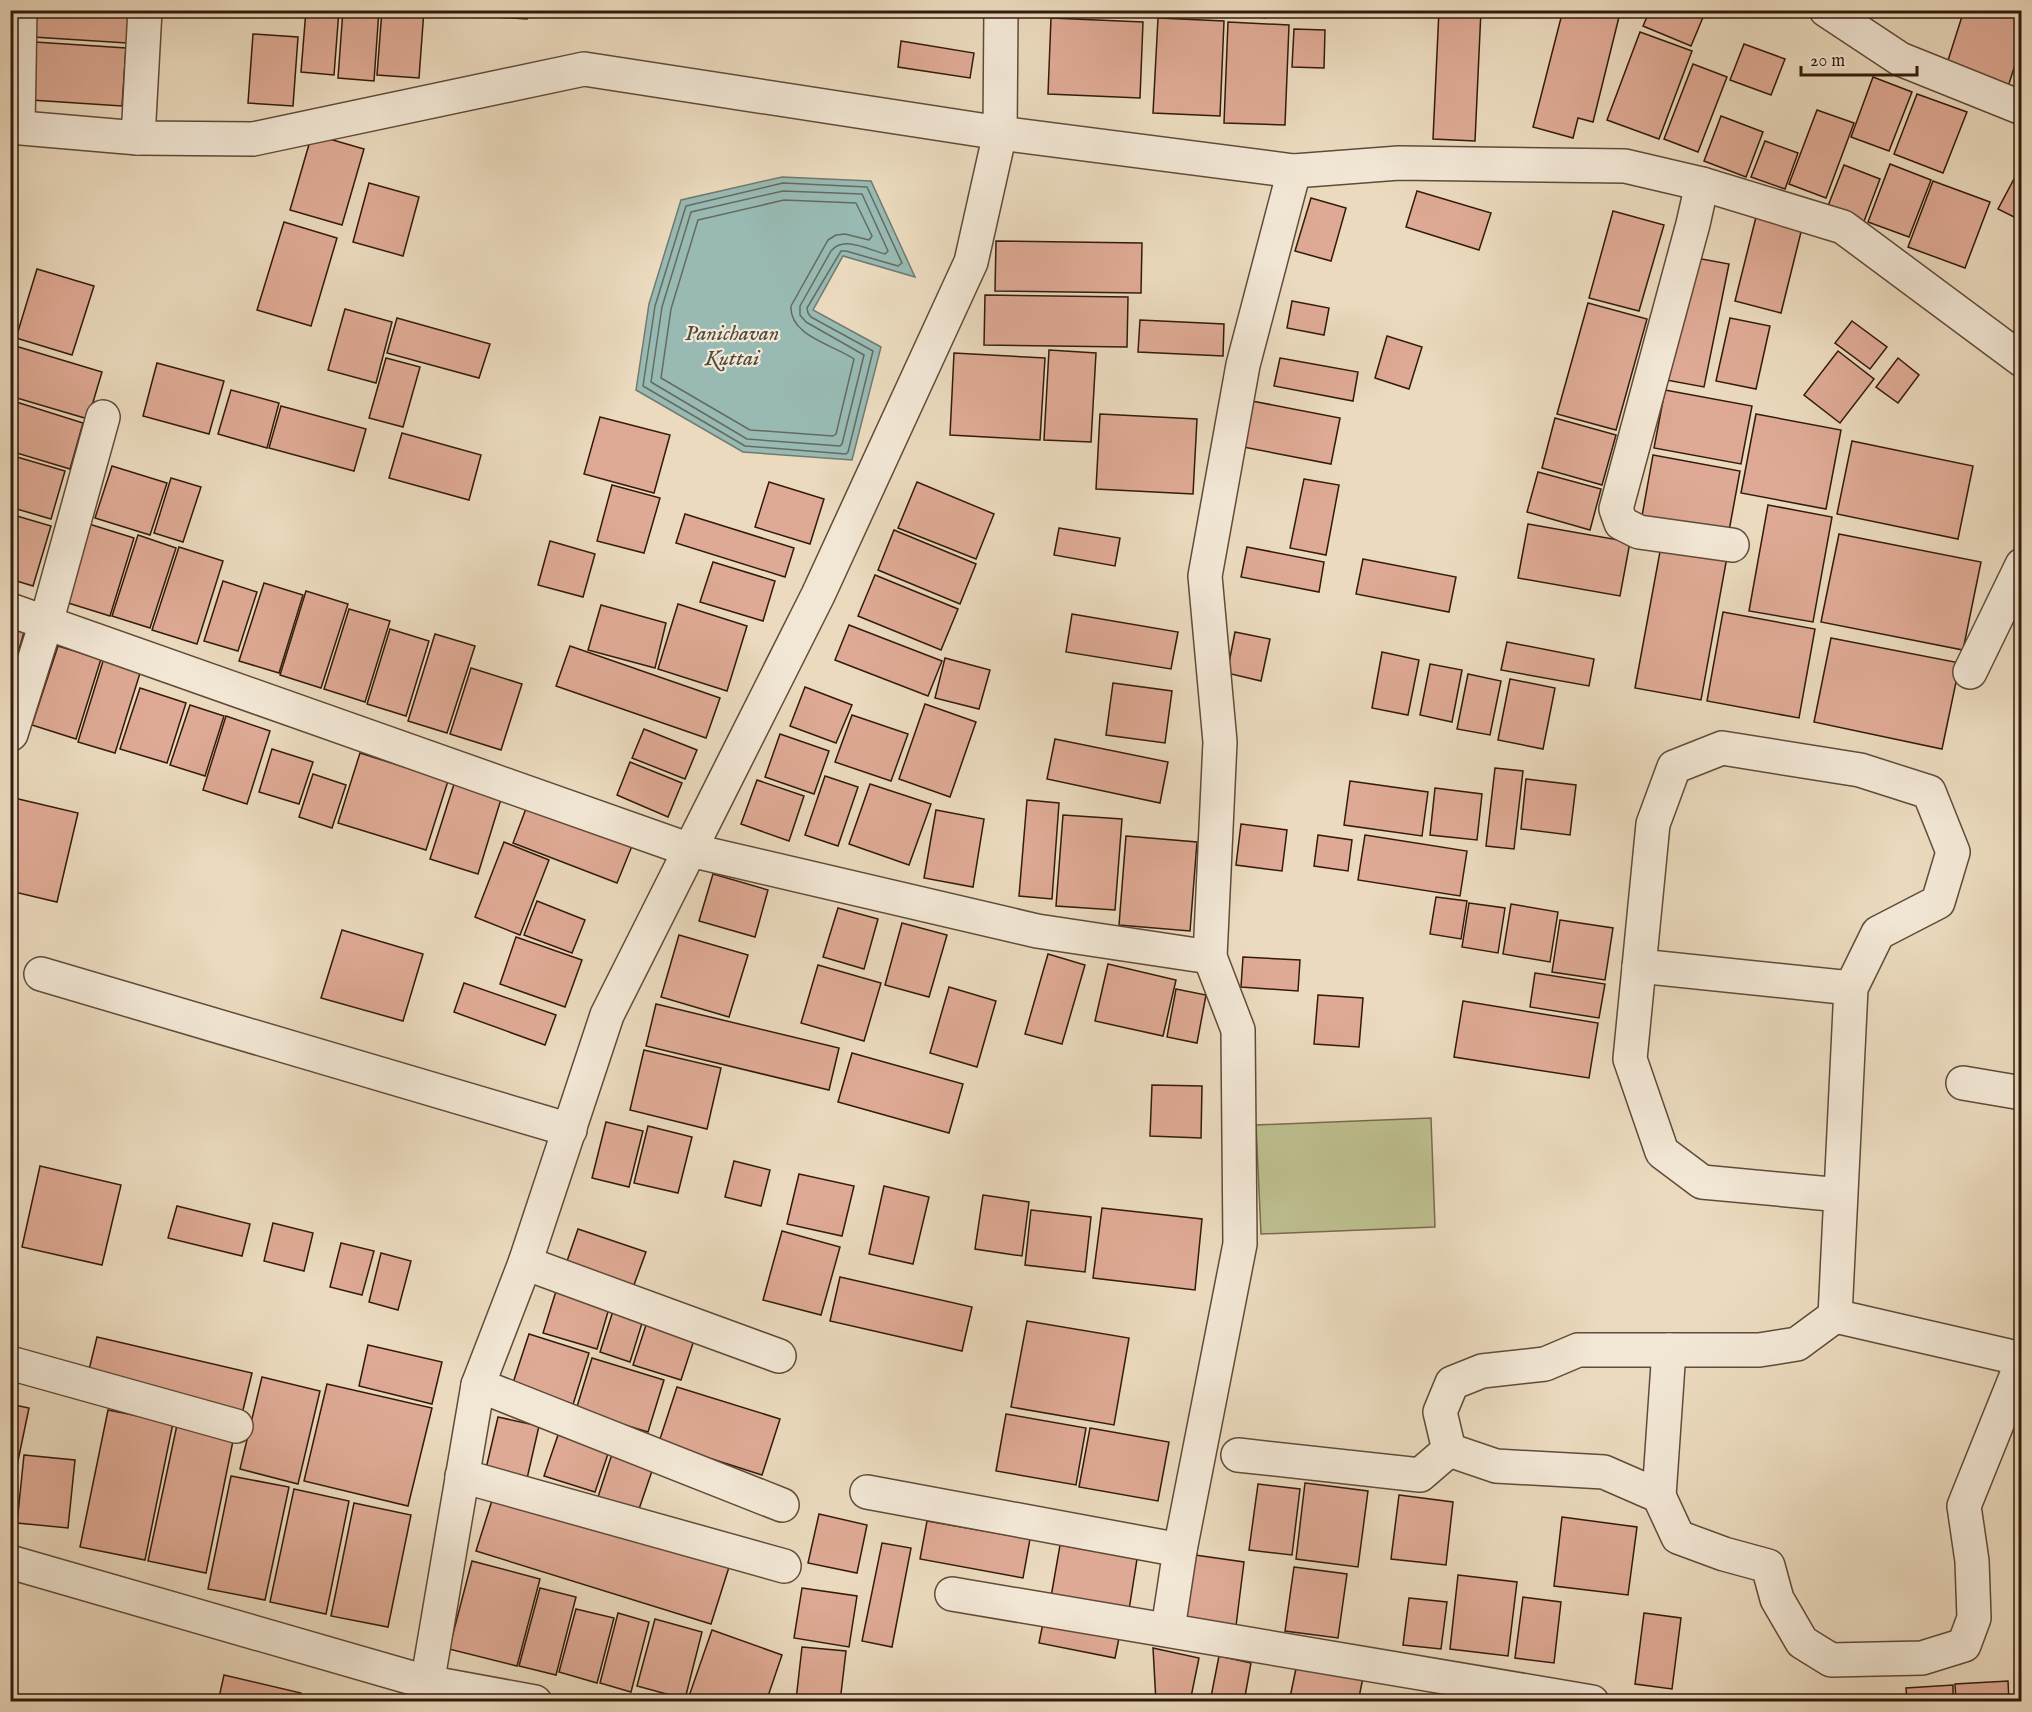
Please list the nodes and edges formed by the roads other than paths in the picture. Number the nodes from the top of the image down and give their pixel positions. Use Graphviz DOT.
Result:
graph roads {
  1 [pos="20,10"];
  2 [pos="144,10"];
  3 [pos="1001,10"];
  4 [pos="1826,10"];
  5 [pos="2022,108"];
  6 [pos="14,127"];
  7 [pos="999,133"];
  8 [pos="138,138"];
  9 [pos="1294,171"];
  10 [pos="1702,184"];
  11 [pos="2022,360"];
  12 [pos="103,417"];
  13 [pos="1732,545"];
  14 [pos="2022,565"];
  15 [pos="10,610"];
  16 [pos="46,623"];
  17 [pos="1970,672"];
  18 [pos="11,734"];
  19 [pos="690,850"];
  20 [pos="1210,957"];
  21 [pos="1638,966"];
  22 [pos="41,974"];
  23 [pos="1851,988"];
  24 [pos="1963,1083"];
  25 [pos="2022,1093"];
  26 [pos="570,1130"];
  27 [pos="1841,1195"];
  28 [pos="525,1263"];
  29 [pos="1835,1316"];
  30 [pos="1669,1350"];
  31 [pos="779,1356"];
  32 [pos="2022,1361"];
  33 [pos="10,1363"];
  34 [pos="478,1385"];
  35 [pos="236,1426"];
  36 [pos="1449,1450"];
  37 [pos="1238,1455"];
  38 [pos="462,1476"];
  39 [pos="867,1492"];
  40 [pos="1659,1496"];
  41 [pos="782,1505"];
  42 [pos="1180,1550"];
  43 [pos="10,1562"];
  44 [pos="784,1566"];
  45 [pos="952,1594"];
  46 [pos="1168,1629"];
  47 [pos="425,1692"];
  48 [pos="535,1701"];
  49 [pos="1592,1701"];
  1 -- 6 [label="street"];
  2 -- 8 [label="street"];
  3 -- 7 [label="street"];
  4 -- 5 [label="street"];
  6 -- 8 [label="street"];
  7 -- 8 [label="street"];
  7 -- 9 [label="street"];
  7 -- 19 [label="street"];
  9 -- 10 [label="street"];
  9 -- 20 [label="street"];
  10 -- 11 [label="street"];
  10 -- 13 [label="street"];
  12 -- 16 [label="street"];
  14 -- 17 [label="street"];
  15 -- 16 [label="street"];
  16 -- 18 [label="street"];
  16 -- 19 [label="street"];
  19 -- 20 [label="street"];
  19 -- 26 [label="street"];
  20 -- 42 [label="street"];
  21 -- 23 [label="street"];
  21 -- 23 [label="street"];
  21 -- 27 [label="street"];
  22 -- 26 [label="street"];
  23 -- 27 [label="street"];
  24 -- 25 [label="street"];
  26 -- 28 [label="street"];
  27 -- 29 [label="street"];
  28 -- 31 [label="street"];
  28 -- 34 [label="street"];
  29 -- 30 [label="street"];
  29 -- 32 [label="street"];
  30 -- 36 [label="street"];
  30 -- 40 [label="street"];
  32 -- 40 [label="street"];
  33 -- 35 [label="street"];
  34 -- 38 [label="street"];
  34 -- 41 [label="street"];
  36 -- 37 [label="street"];
  36 -- 40 [label="street"];
  38 -- 44 [label="street"];
  38 -- 47 [label="street"];
  39 -- 42 [label="street"];
  42 -- 46 [label="street"];
  43 -- 47 [label="street"];
  45 -- 46 [label="street"];
  46 -- 49 [label="street"];
  47 -- 48 [label="street"];
}
